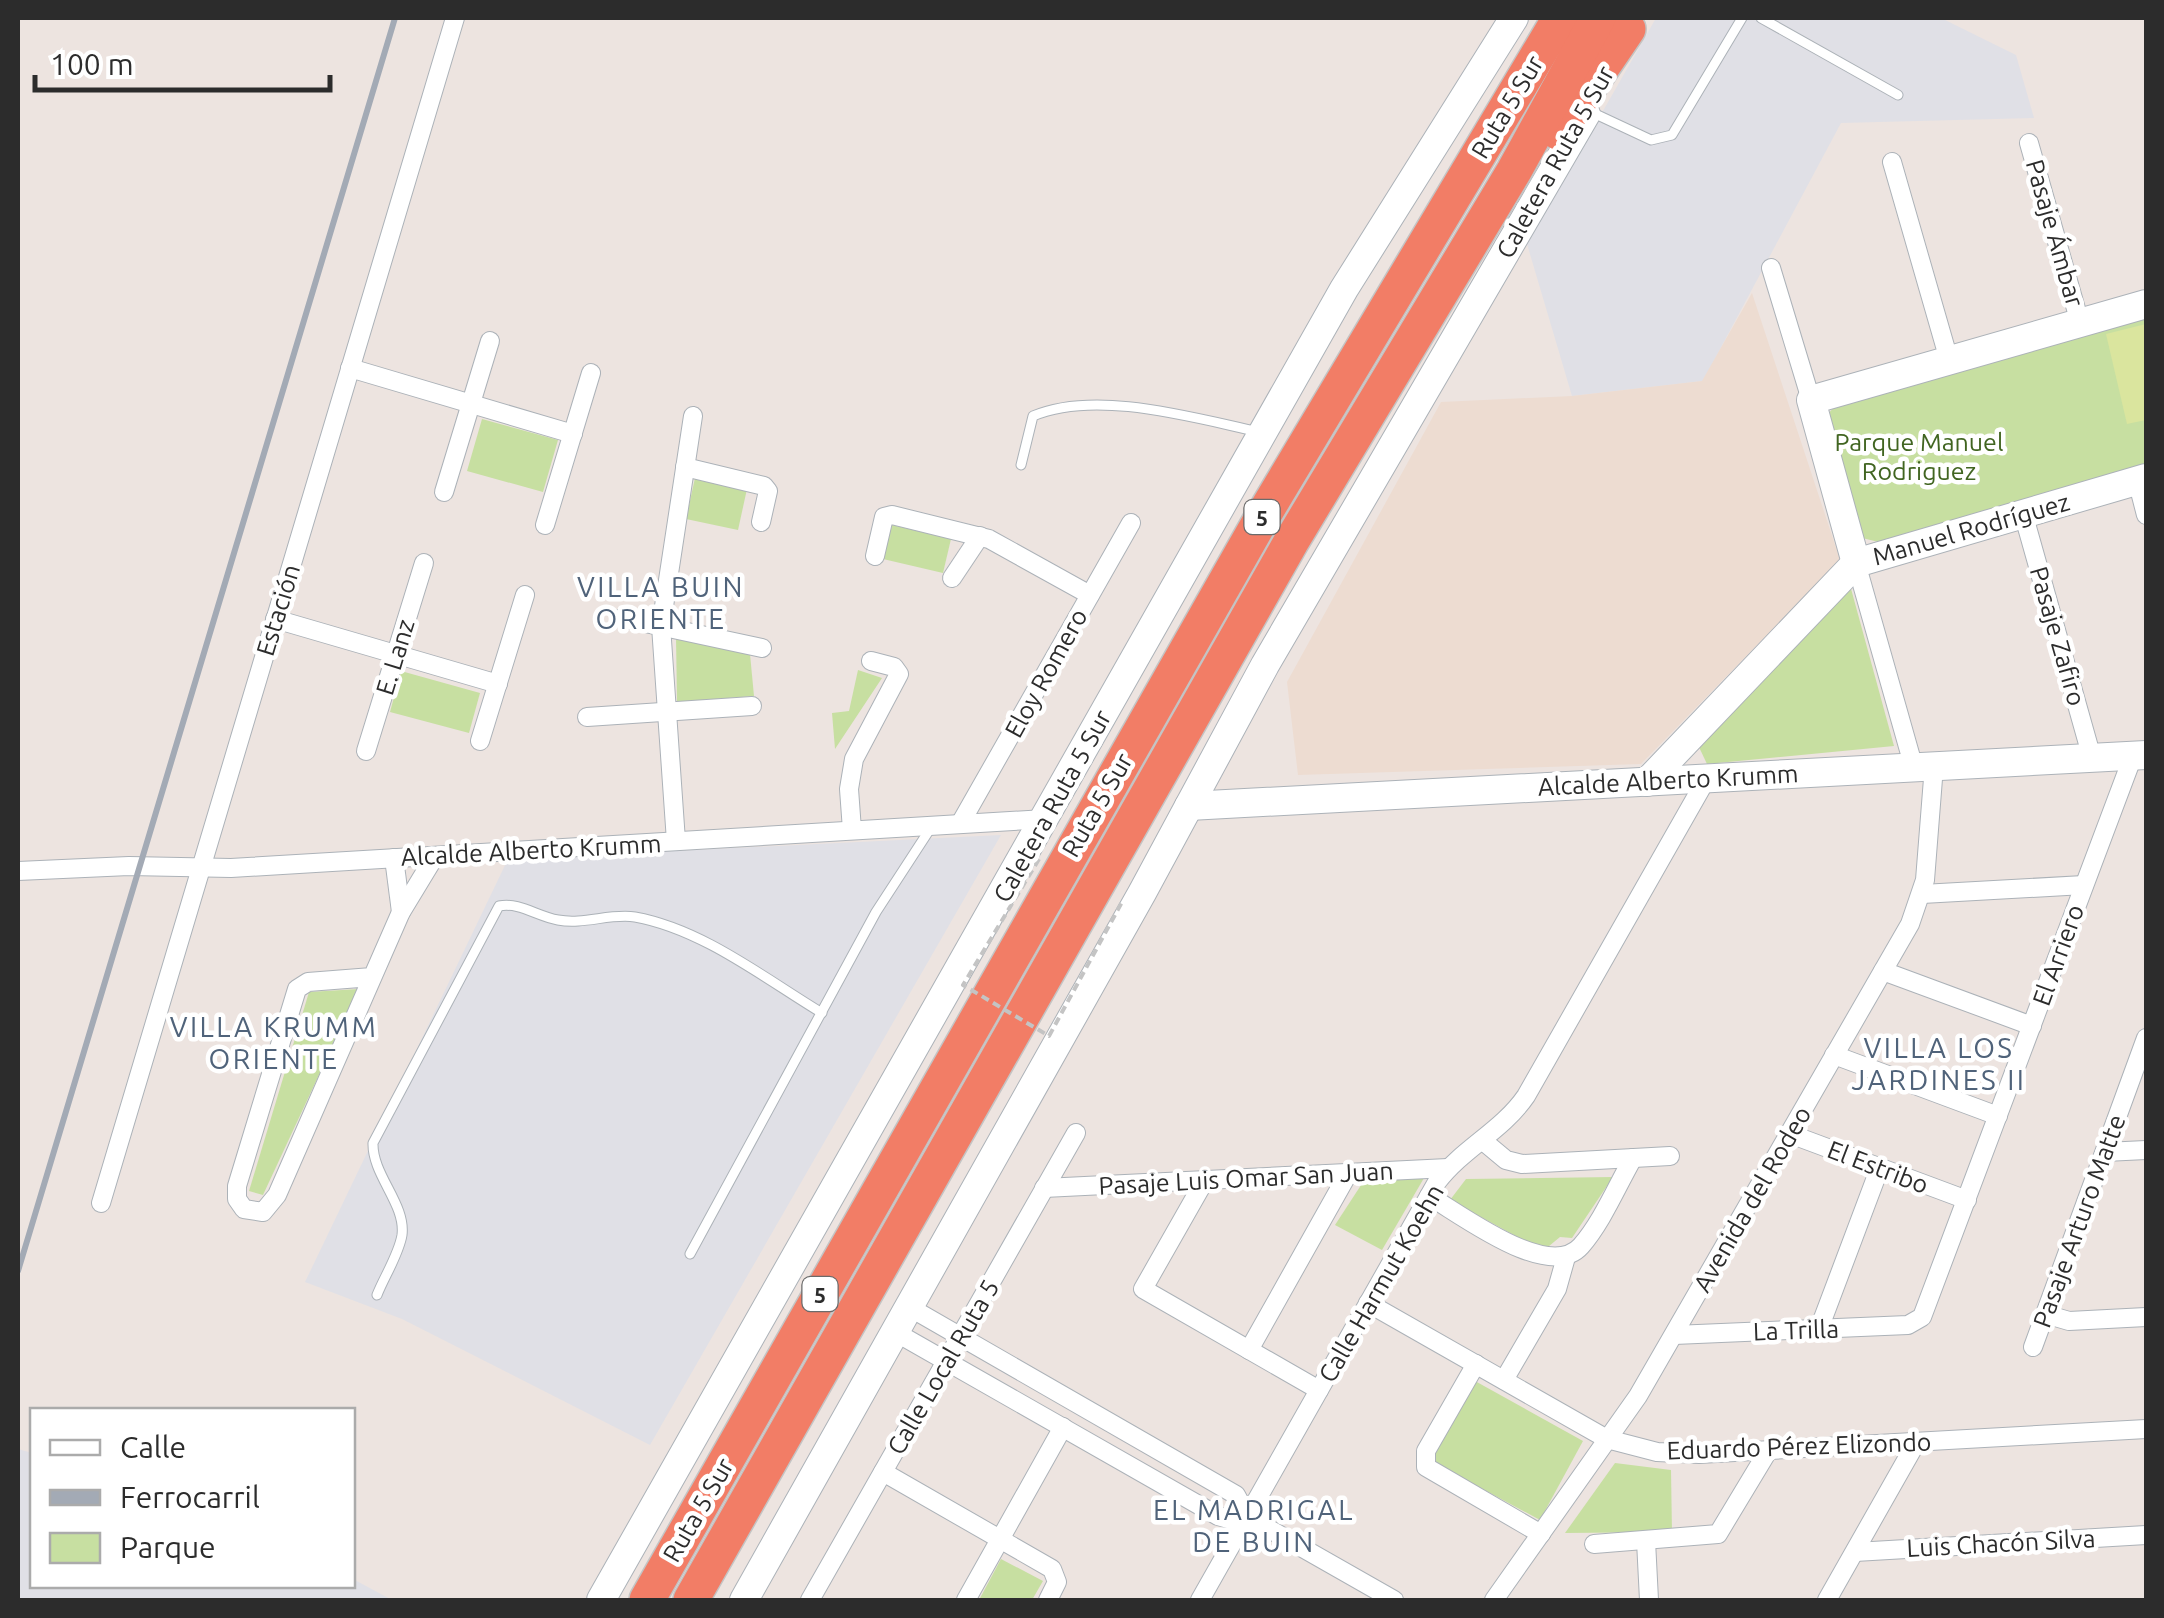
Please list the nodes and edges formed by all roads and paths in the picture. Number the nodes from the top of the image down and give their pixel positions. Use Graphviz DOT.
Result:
graph roads {
  1 [pos="455,18"];
  2 [pos="1514,18"];
  3 [pos="1534,18"];
  4 [pos="1560,18"];
  5 [pos="1742,18"];
  6 [pos="1761,18"];
  7 [pos="1613,23"];
  8 [pos="1898,95"];
  9 [pos="1588,110"];
  10 [pos="2029,143"];
  11 [pos="1892,162"];
  12 [pos="1448,206"];
  13 [pos="1771,268"];
  14 [pos="2146,304"];
  15 [pos="2080,323"];
  16 [pos="490,341"];
  17 [pos="1949,360"];
  18 [pos="350,368"];
  19 [pos="592,373"];
  20 [pos="1811,400"];
  21 [pos="471,404"];
  22 [pos="693,416"];
  23 [pos="1263,433"];
  24 [pos="573,434"];
  25 [pos="1020,465"];
  26 [pos="686,467"];
  27 [pos="2142,479"];
  28 [pos="444,492"];
  29 [pos="2023,513"];
  30 [pos="2146,515"];
  31 [pos="760,522"];
  32 [pos="1131,522"];
  33 [pos="545,525"];
  34 [pos="980,536"];
  35 [pos="875,556"];
  36 [pos="1856,562"];
  37 [pos="424,563"];
  38 [pos="952,578"];
  39 [pos="525,595"];
  40 [pos="1090,595"];
  41 [pos="622,618"];
  42 [pos="275,619"];
  43 [pos="661,626"];
  44 [pos="762,648"];
  45 [pos="396,654"];
  46 [pos="871,661"];
  47 [pos="498,684"];
  48 [pos="752,706"];
  49 [pos="667,712"];
  50 [pos="587,717"];
  51 [pos="480,740"];
  52 [pos="366,751"];
  53 [pos="2140,755"];
  54 [pos="2092,758"];
  55 [pos="1924,767"];
  56 [pos="1707,778"];
  57 [pos="1647,782"];
  58 [pos="1189,806"];
  59 [pos="1045,819"];
  60 [pos="960,824"];
  61 [pos="932,826"];
  62 [pos="852,830"];
  63 [pos="676,841"];
  64 [pos="434,856"];
  65 [pos="394,858"];
  66 [pos="1038,859"];
  67 [pos="201,867"];
  68 [pos="18,872"];
  69 [pos="2084,885"];
  70 [pos="1922,894"];
  71 [pos="1122,902"];
  72 [pos="401,912"];
  73 [pos="1882,971"];
  74 [pos="372,977"];
  75 [pos="822,1013"];
  76 [pos="2032,1026"];
  77 [pos="2146,1038"];
  78 [pos="1834,1055"];
  79 [pos="1998,1116"];
  80 [pos="1076,1133"];
  81 [pos="1790,1134"];
  82 [pos="1482,1140"];
  83 [pos="2146,1150"];
  84 [pos="2104,1152"];
  85 [pos="1670,1156"];
  86 [pos="1633,1158"];
  87 [pos="1448,1168"];
  88 [pos="1880,1168"];
  89 [pos="1349,1172"];
  90 [pos="1204,1180"];
  91 [pos="1044,1188"];
  92 [pos="1428,1196"];
  93 [pos="1967,1200"];
  94 [pos="101,1203"];
  95 [pos="690,1254"];
  96 [pos="1566,1257"];
  97 [pos="376,1295"];
  98 [pos="1368,1303"];
  99 [pos="2045,1314"];
  100 [pos="2146,1318"];
  101 [pos="902,1320"];
  102 [pos="1918,1321"];
  103 [pos="1819,1329"];
  104 [pos="1674,1336"];
  105 [pos="960,1337"];
  106 [pos="2033,1347"];
  107 [pos="1249,1350"];
  108 [pos="946,1360"];
  109 [pos="1476,1364"];
  110 [pos="1504,1380"];
  111 [pos="1319,1390"];
  112 [pos="1063,1427"];
  113 [pos="2146,1429"];
  114 [pos="1607,1439"];
  115 [pos="1916,1443"];
  116 [pos="1768,1450"];
  117 [pos="883,1472"];
  118 [pos="1248,1517"];
  119 [pos="1541,1534"];
  120 [pos="2146,1535"];
  121 [pos="1000,1539"];
  122 [pos="1646,1541"];
  123 [pos="1594,1544"];
  124 [pos="1854,1552"];
  125 [pos="601,1600"];
  126 [pos="647,1600"];
  127 [pos="691,1600"];
  128 [pos="744,1600"];
  129 [pos="810,1600"];
  130 [pos="966,1600"];
  131 [pos="1048,1600"];
  132 [pos="1200,1600"];
  133 [pos="1394,1600"];
  134 [pos="1494,1600"];
  135 [pos="1650,1600"];
  136 [pos="1827,1600"];
  1 -- 18 [label="street, Estación"];
  2 -- 23 [label="main road, Caletera Ruta 5 Sur"];
  3 -- 12 [label="highway"];
  4 -- 12 [label="highway, Ruta 5 Sur / 5"];
  5 -- 9 [label="lane"];
  6 -- 8 [label="lane"];
  7 -- 9 [label="main road, Caletera Ruta 5 Sur"];
  7 -- 127 [label="highway, Ruta 5 Sur / 5"];
  9 -- 58 [label="main road, Caletera Ruta 5 Sur"];
  10 -- 15 [label="street, Pasaje Ámbar"];
  11 -- 17 [label="street"];
  12 -- 126 [label="highway, Ruta 5 Sur / 5"];
  13 -- 20 [label="street, Avenida del Rodeo"];
  14 -- 15 [label="main road"];
  15 -- 17 [label="main road"];
  16 -- 21 [label="street"];
  17 -- 20 [label="main road"];
  18 -- 21 [label="street"];
  18 -- 42 [label="street, Estación"];
  19 -- 24 [label="street"];
  20 -- 36 [label="main road, Avenida del Rodeo"];
  21 -- 24 [label="street"];
  21 -- 28 [label="street"];
  22 -- 26 [label="street"];
  23 -- 25 [label="lane"];
  23 -- 59 [label="main road, Caletera Ruta 5 Sur"];
  24 -- 33 [label="street"];
  26 -- 31 [label="street"];
  26 -- 43 [label="street"];
  27 -- 29 [label="main road, Manuel Rodríguez"];
  27 -- 30 [label="street"];
  29 -- 36 [label="main road, Manuel Rodríguez"];
  29 -- 54 [label="street, Pasaje Zafiro"];
  32 -- 40 [label="street, Eloy Romero"];
  34 -- 35 [label="street"];
  34 -- 38 [label="street"];
  34 -- 40 [label="street"];
  36 -- 55 [label="street, Avenida del Rodeo"];
  36 -- 57 [label="main road, Manuel Rodríguez"];
  37 -- 45 [label="street, E. Lanz"];
  39 -- 47 [label="street"];
  40 -- 60 [label="street, Eloy Romero"];
  41 -- 43 [label="street"];
  42 -- 45 [label="street"];
  42 -- 67 [label="street, Estación"];
  43 -- 44 [label="street"];
  43 -- 49 [label="street"];
  45 -- 47 [label="street"];
  45 -- 52 [label="street, E. Lanz"];
  46 -- 62 [label="street"];
  47 -- 51 [label="street"];
  48 -- 49 [label="street"];
  49 -- 50 [label="street"];
  49 -- 63 [label="street"];
  53 -- 54 [label="main road, Alcalde Alberto Krumm"];
  53 -- 69 [label="street, El Arriero"];
  54 -- 55 [label="main road, Alcalde Alberto Krumm"];
  55 -- 56 [label="main road, Alcalde Alberto Krumm"];
  55 -- 70 [label="street, Avenida del Rodeo"];
  56 -- 57 [label="main road, Alcalde Alberto Krumm"];
  56 -- 82 [label="street, Calle Harmut Koehn"];
  57 -- 58 [label="main road, Alcalde Alberto Krumm"];
  58 -- 101 [label="main road, Caletera Ruta 5 Sur"];
  59 -- 60 [label="street, Alcalde Alberto Krumm"];
  59 -- 125 [label="main road, Caletera Ruta 5 Sur"];
  60 -- 61 [label="street, Alcalde Alberto Krumm"];
  61 -- 62 [label="street, Alcalde Alberto Krumm"];
  61 -- 75 [label="lane"];
  62 -- 63 [label="street, Alcalde Alberto Krumm"];
  63 -- 64 [label="street, Alcalde Alberto Krumm"];
  64 -- 65 [label="street, Alcalde Alberto Krumm"];
  64 -- 72 [label="street"];
  65 -- 67 [label="street, Alcalde Alberto Krumm"];
  65 -- 72 [label="street"];
  66 -- 71 [label="path, bridge"];
  67 -- 68 [label="street, Alcalde Alberto Krumm"];
  67 -- 94 [label="street, Estación"];
  69 -- 70 [label="street"];
  69 -- 76 [label="street, El Arriero"];
  70 -- 73 [label="street, Avenida del Rodeo"];
  72 -- 74 [label="street"];
  73 -- 76 [label="street"];
  73 -- 78 [label="street, Avenida del Rodeo"];
  74 -- 74 [label="street"];
  75 -- 95 [label="lane"];
  75 -- 97 [label="lane"];
  76 -- 79 [label="street, El Arriero"];
  77 -- 84 [label="street, Pasaje Arturo Matte"];
  78 -- 79 [label="street"];
  78 -- 81 [label="street, Avenida del Rodeo"];
  79 -- 93 [label="street, El Arriero"];
  80 -- 91 [label="street, Calle Local Ruta 5"];
  81 -- 88 [label="street, El Estribo"];
  81 -- 104 [label="street, Avenida del Rodeo"];
  82 -- 86 [label="street"];
  82 -- 87 [label="street, Calle Harmut Koehn"];
  83 -- 84 [label="street"];
  84 -- 99 [label="street, Pasaje Arturo Matte"];
  85 -- 86 [label="street"];
  86 -- 96 [label="street"];
  87 -- 89 [label="street, Pasaje Luis Omar San Juan"];
  87 -- 92 [label="street, Calle Harmut Koehn"];
  88 -- 93 [label="street, El Estribo"];
  88 -- 103 [label="street"];
  89 -- 90 [label="street, Pasaje Luis Omar San Juan"];
  89 -- 107 [label="street"];
  90 -- 91 [label="street, Pasaje Luis Omar San Juan"];
  90 -- 107 [label="street"];
  91 -- 105 [label="street, Calle Local Ruta 5"];
  92 -- 96 [label="street"];
  92 -- 98 [label="street, Calle Harmut Koehn"];
  93 -- 102 [label="street, El Arriero"];
  96 -- 110 [label="street"];
  98 -- 109 [label="street, Eduardo Pérez Elizondo"];
  98 -- 111 [label="street, Calle Harmut Koehn"];
  99 -- 100 [label="street"];
  99 -- 106 [label="street, Pasaje Arturo Matte"];
  101 -- 105 [label="street"];
  101 -- 108 [label="street"];
  101 -- 128 [label="main road, Caletera Ruta 5 Sur"];
  102 -- 103 [label="street, La Trilla"];
  103 -- 104 [label="street, La Trilla"];
  104 -- 114 [label="street, Avenida del Rodeo"];
  105 -- 108 [label="street, Calle Local Ruta 5"];
  105 -- 118 [label="street"];
  107 -- 111 [label="street"];
  108 -- 112 [label="street"];
  108 -- 117 [label="street, Calle Local Ruta 5"];
  109 -- 110 [label="street, Eduardo Pérez Elizondo"];
  109 -- 119 [label="street"];
  110 -- 114 [label="street, Eduardo Pérez Elizondo"];
  111 -- 118 [label="street, Calle Harmut Koehn"];
  112 -- 118 [label="street"];
  112 -- 121 [label="street"];
  113 -- 115 [label="street, Eduardo Pérez Elizondo"];
  114 -- 116 [label="street, Eduardo Pérez Elizondo"];
  114 -- 119 [label="street, Avenida del Rodeo"];
  115 -- 116 [label="street, Eduardo Pérez Elizondo"];
  115 -- 124 [label="street"];
  116 -- 122 [label="street"];
  117 -- 121 [label="street"];
  117 -- 129 [label="street, Calle Local Ruta 5"];
  118 -- 132 [label="street, Calle Harmut Koehn"];
  118 -- 133 [label="street"];
  119 -- 134 [label="street, Avenida del Rodeo"];
  120 -- 124 [label="street, Luis Chacón Silva"];
  121 -- 130 [label="street"];
  121 -- 131 [label="street"];
  122 -- 123 [label="street"];
  122 -- 135 [label="street"];
  124 -- 136 [label="street"];
}
